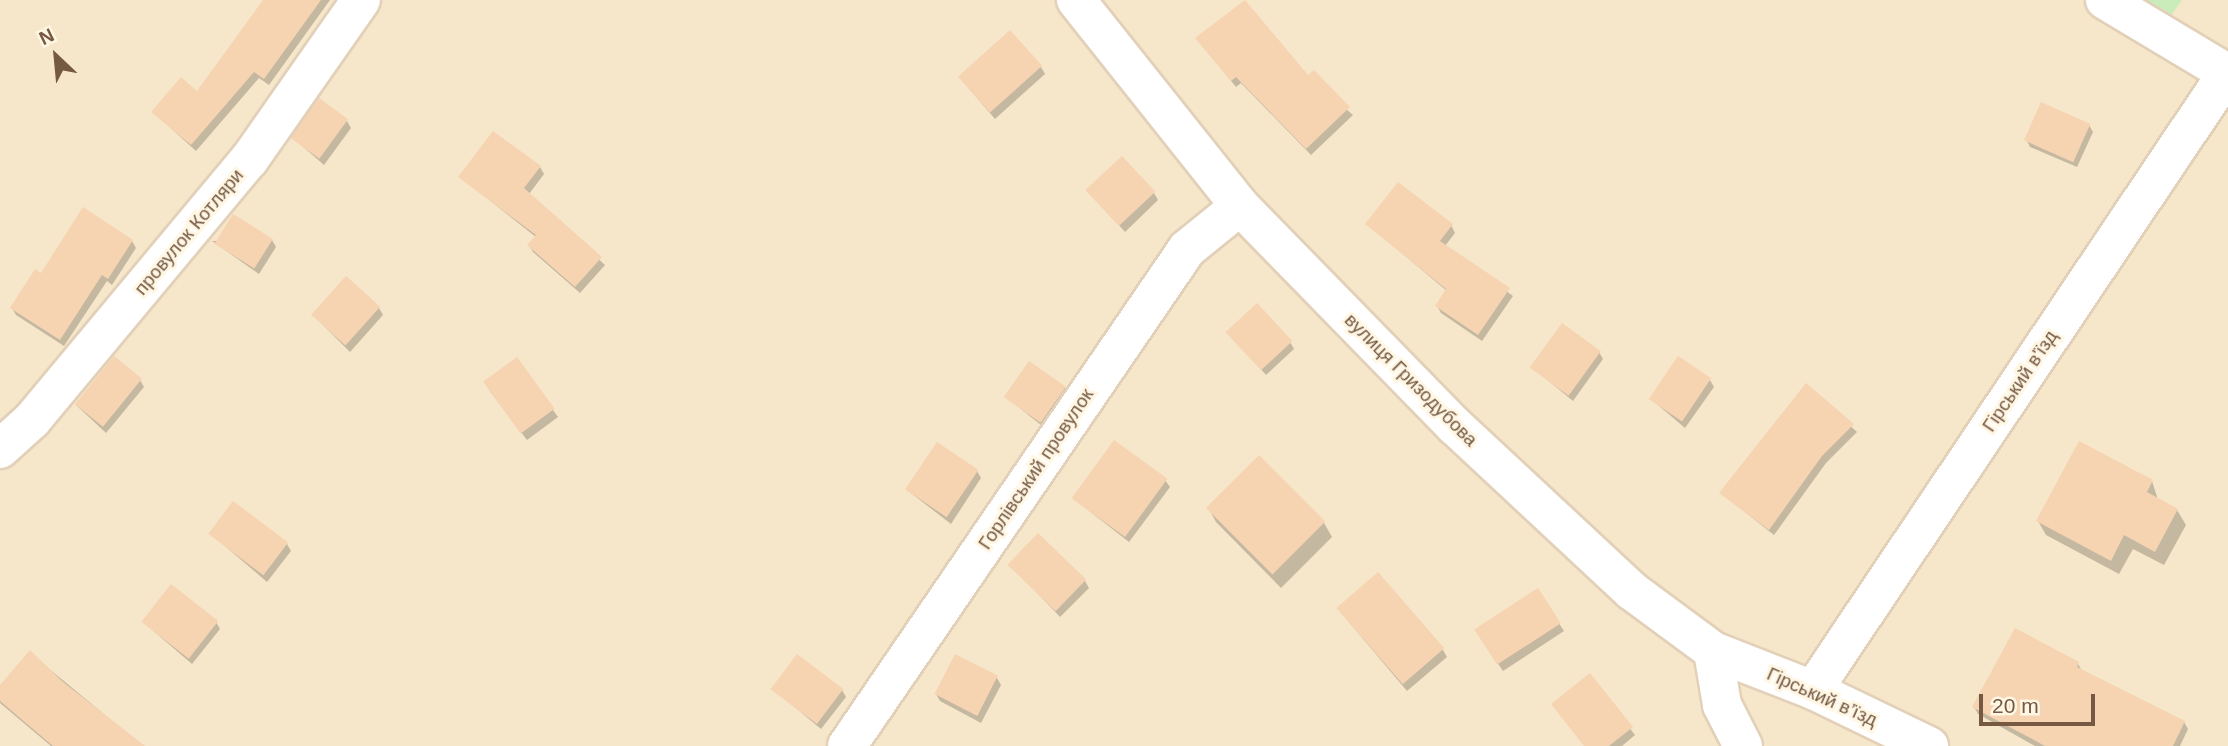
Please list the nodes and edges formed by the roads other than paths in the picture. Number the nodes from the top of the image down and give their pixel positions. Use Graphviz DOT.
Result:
graph roads {
  1 [pos="361,0"];
  2 [pos="1076,0"];
  3 [pos="2105,0"];
  4 [pos="2227,73"];
  5 [pos="1240,206"];
  6 [pos="0,449"];
  7 [pos="1713,651"];
  8 [pos="1812,690"];
  9 [pos="847,746"];
  10 [pos="1743,746"];
  11 [pos="1929,746"];
  1 -- 6 [label="street, провулок Котляри"];
  2 -- 5 [label="street, вулиця Гризодубова"];
  3 -- 4 [label="street"];
  4 -- 8 [label="street, Гірський в'їзд"];
  5 -- 7 [label="street, вулиця Гризодубова"];
  5 -- 9 [label="street, Горлівський провулок"];
  7 -- 8 [label="street, Гірський в’їзд"];
  7 -- 10 [label="street"];
  8 -- 11 [label="street, Гірський в’їзд"];
}
